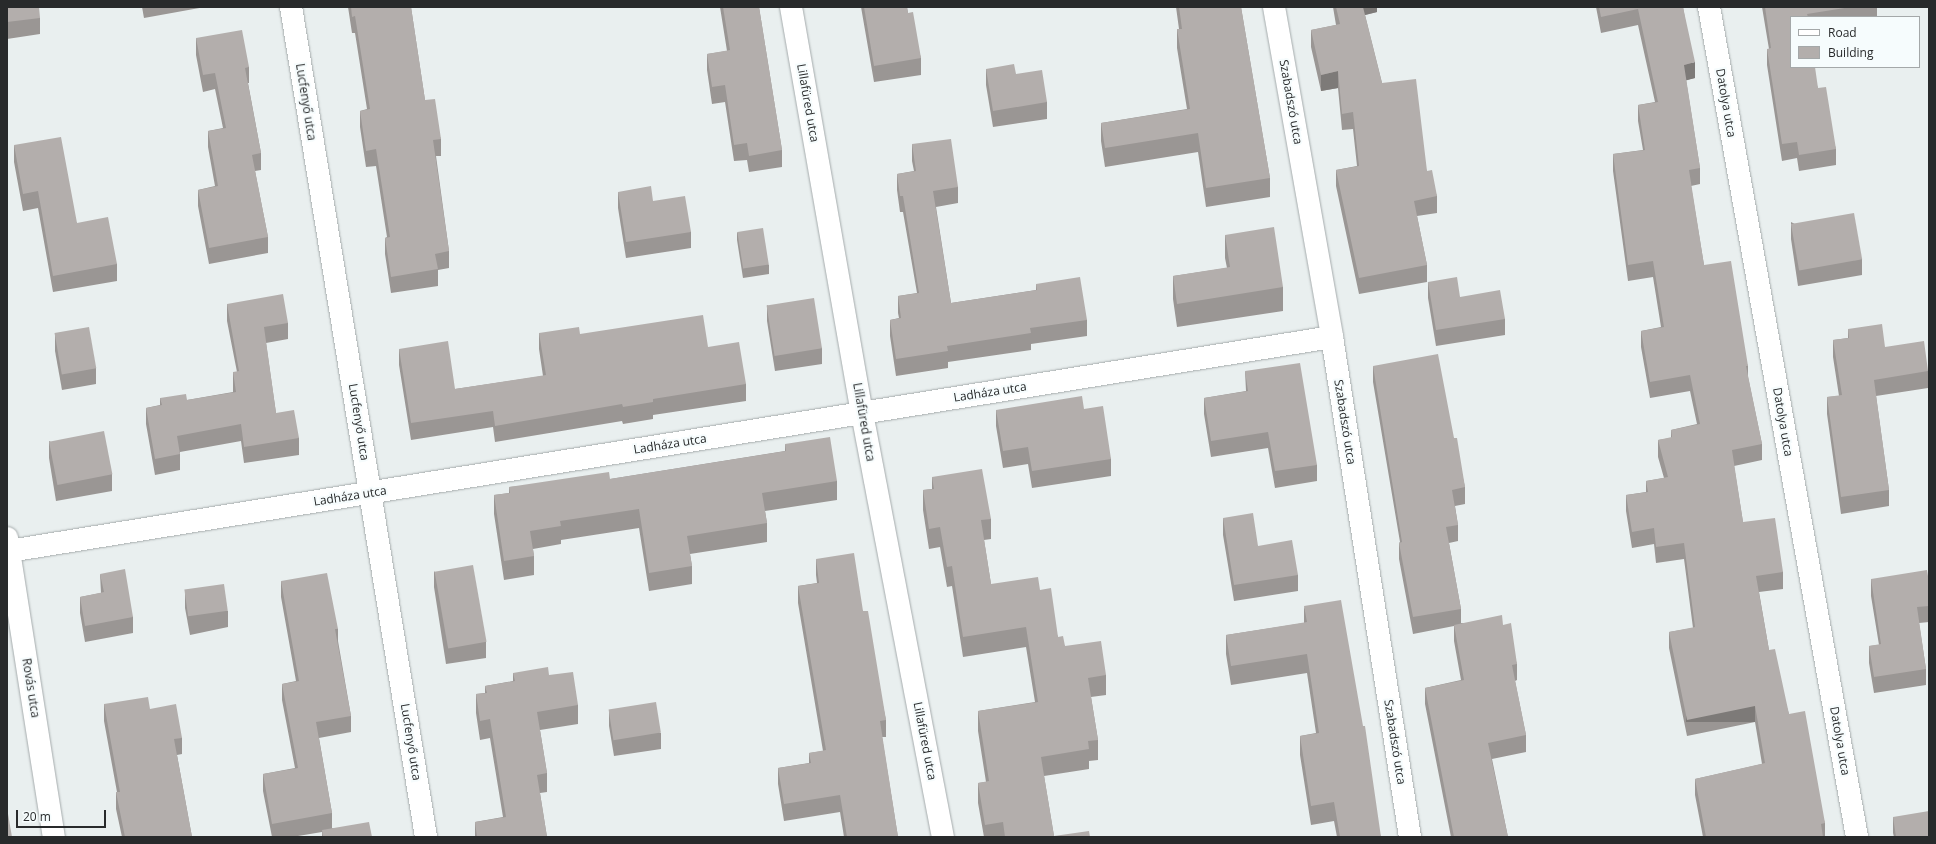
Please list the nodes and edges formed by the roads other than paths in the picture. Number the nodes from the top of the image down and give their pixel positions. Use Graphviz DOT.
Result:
graph roads {
  1 [pos="291,7"];
  2 [pos="791,7"];
  3 [pos="1274,7"];
  4 [pos="1709,7"];
  5 [pos="1332,337"];
  6 [pos="862,413"];
  7 [pos="370,492"];
  8 [pos="8,545"];
  9 [pos="54,837"];
  10 [pos="426,837"];
  11 [pos="943,837"];
  12 [pos="1410,837"];
  13 [pos="1857,837"];
  1 -- 7 [label="street, Lucfenyő utca"];
  2 -- 6 [label="street, Lillafüred utca"];
  3 -- 5 [label="street, Szabadszó utca"];
  4 -- 13 [label="street, Datolya utca"];
  5 -- 6 [label="street, Ladháza utca"];
  5 -- 12 [label="street, Szabadszó utca"];
  6 -- 7 [label="street, Ladháza utca"];
  6 -- 11 [label="street, Lillafüred utca"];
  7 -- 8 [label="street, Ladháza utca"];
  7 -- 10 [label="street, Lucfenyő utca"];
  8 -- 9 [label="street, Rovás utca"];
}
